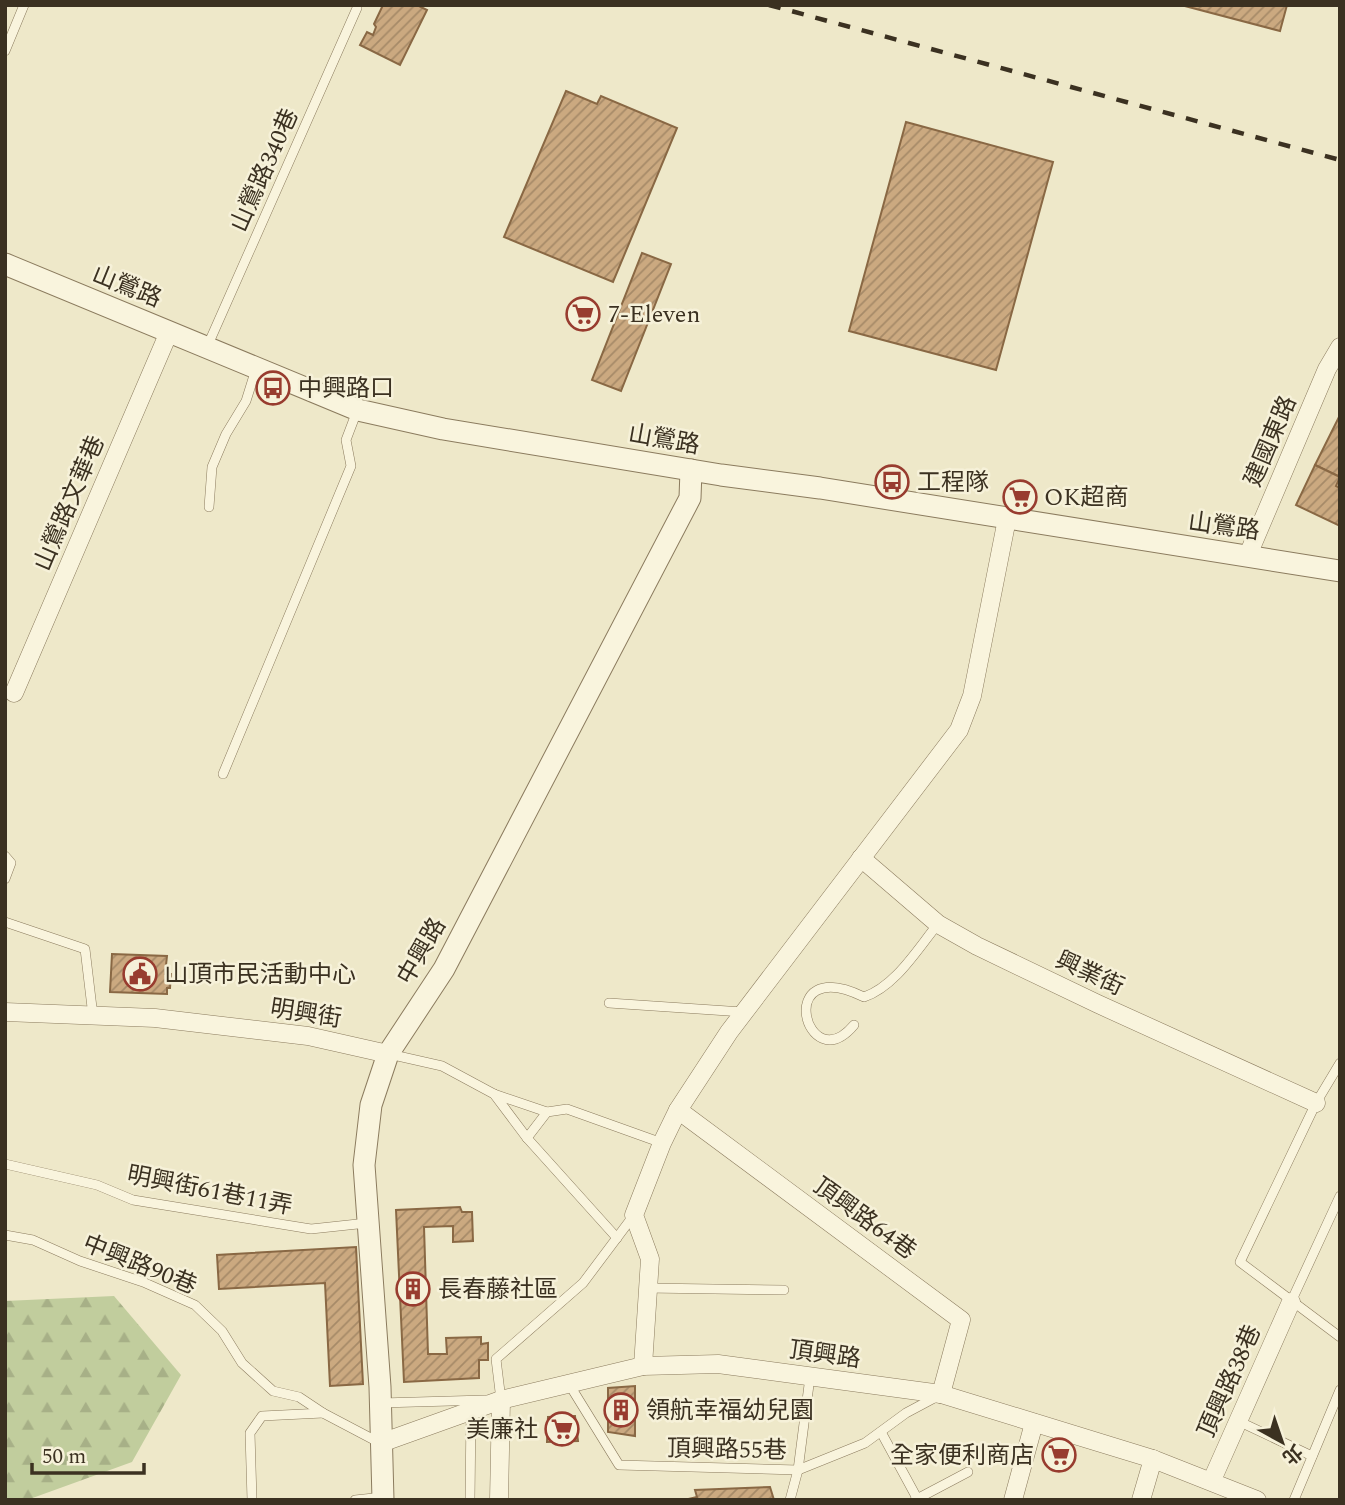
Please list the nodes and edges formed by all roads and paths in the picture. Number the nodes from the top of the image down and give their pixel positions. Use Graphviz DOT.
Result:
graph roads {
  1 [pos="24,5"];
  2 [pos="356,8"];
  3 [pos="5,51"];
  4 [pos="6,266"];
  5 [pos="169,332"];
  6 [pos="207,347"];
  7 [pos="1340,347"];
  8 [pos="257,367"];
  9 [pos="358,410"];
  10 [pos="691,470"];
  11 [pos="209,507"];
  12 [pos="1007,519"];
  13 [pos="1248,555"];
  14 [pos="1340,571"];
  15 [pos="12,696"];
  16 [pos="223,774"];
  17 [pos="5,856"];
  18 [pos="861,858"];
  19 [pos="5,879"];
  20 [pos="5,922"];
  21 [pos="938,923"];
  22 [pos="609,1003"];
  23 [pos="5,1012"];
  24 [pos="745,1012"];
  25 [pos="93,1016"];
  26 [pos="854,1025"];
  27 [pos="388,1054"];
  28 [pos="1340,1063"];
  29 [pos="1336,1079"];
  30 [pos="494,1094"];
  31 [pos="1316,1103"];
  32 [pos="677,1110"];
  33 [pos="547,1112"];
  34 [pos="527,1138"];
  35 [pos="662,1143"];
  36 [pos="5,1164"];
  37 [pos="1340,1196"];
  38 [pos="634,1215"];
  39 [pos="368,1223"];
  40 [pos="5,1235"];
  41 [pos="617,1238"];
  42 [pos="647,1288"];
  43 [pos="784,1290"];
  44 [pos="1291,1302"];
  45 [pos="1340,1337"];
  46 [pos="643,1366"];
  47 [pos="810,1377"];
  48 [pos="569,1384"];
  49 [pos="1340,1390"];
  50 [pos="941,1394"];
  51 [pos="501,1400"];
  52 [pos="381,1404"];
  53 [pos="471,1411"];
  54 [pos="323,1413"];
  55 [pos="1238,1421"];
  56 [pos="1034,1423"];
  57 [pos="881,1432"];
  58 [pos="382,1444"];
  59 [pos="1312,1456"];
  60 [pos="1153,1459"];
  61 [pos="798,1470"];
  62 [pos="968,1472"];
  63 [pos="1212,1480"];
  64 [pos="383,1499"];
  65 [pos="917,1499"];
  66 [pos="252,1500"];
  67 [pos="355,1500"];
  68 [pos="470,1500"];
  69 [pos="499,1500"];
  70 [pos="790,1500"];
  71 [pos="1013,1500"];
  72 [pos="1141,1500"];
  73 [pos="1257,1500"];
  74 [pos="1294,1500"];
  1 -- 3 [label="lane"];
  2 -- 6 [label="lane, 山鶯路340巷"];
  4 -- 5 [label="street, 山鶯路"];
  5 -- 6 [label="street, 山鶯路"];
  5 -- 15 [label="street, 山鶯路文華巷"];
  6 -- 8 [label="street, 山鶯路"];
  7 -- 13 [label="street, 建國東路"];
  8 -- 9 [label="street, 山鶯路"];
  8 -- 11 [label="lane"];
  9 -- 10 [label="street, 山鶯路"];
  9 -- 16 [label="lane"];
  10 -- 12 [label="street, 山鶯路"];
  10 -- 27 [label="street, 中興路"];
  12 -- 13 [label="street, 山鶯路"];
  12 -- 18 [label="street"];
  13 -- 14 [label="street, 山鶯路"];
  17 -- 19 [label="lane"];
  18 -- 21 [label="street, 興業街"];
  18 -- 24 [label="street"];
  20 -- 25 [label="lane"];
  21 -- 26 [label="lane"];
  21 -- 31 [label="street, 興業街"];
  22 -- 24 [label="lane"];
  23 -- 25 [label="street, 明興街"];
  24 -- 32 [label="street"];
  25 -- 27 [label="street, 明興街"];
  27 -- 30 [label="lane"];
  27 -- 39 [label="street, 中興路"];
  28 -- 29 [label="lane"];
  29 -- 31 [label="lane"];
  30 -- 33 [label="lane"];
  30 -- 34 [label="lane"];
  31 -- 44 [label="lane"];
  32 -- 35 [label="street"];
  32 -- 50 [label="street, 頂興路64巷"];
  33 -- 34 [label="lane"];
  33 -- 35 [label="lane"];
  34 -- 41 [label="lane"];
  35 -- 38 [label="street"];
  36 -- 39 [label="lane, 明興街61巷11弄"];
  37 -- 44 [label="lane"];
  38 -- 41 [label="lane"];
  38 -- 42 [label="street"];
  39 -- 52 [label="street, 中興路"];
  40 -- 54 [label="lane, 中興路90巷"];
  41 -- 51 [label="lane"];
  42 -- 43 [label="lane"];
  42 -- 46 [label="street"];
  44 -- 45 [label="lane"];
  44 -- 55 [label="street, 頂興路38巷"];
  46 -- 47 [label="street, 頂興路"];
  46 -- 48 [label="street, 頂興路"];
  47 -- 50 [label="street, 頂興路"];
  47 -- 61 [label="lane"];
  48 -- 51 [label="street, 頂興路"];
  48 -- 61 [label="lane, 頂興路55巷"];
  49 -- 59 [label="lane"];
  50 -- 56 [label="street, 頂興路"];
  50 -- 57 [label="lane, 頂興路55巷"];
  51 -- 52 [label="lane"];
  51 -- 53 [label="street, 頂興路"];
  51 -- 69 [label="street"];
  52 -- 58 [label="street, 中興路"];
  53 -- 58 [label="street, 頂興路"];
  53 -- 68 [label="lane"];
  54 -- 58 [label="lane, 中興路90巷"];
  54 -- 66 [label="lane"];
  55 -- 59 [label="lane"];
  55 -- 63 [label="street, 頂興路38巷"];
  56 -- 60 [label="street, 頂興路"];
  56 -- 71 [label="street"];
  57 -- 61 [label="lane, 頂興路55巷"];
  57 -- 65 [label="lane"];
  58 -- 64 [label="street, 中興路"];
  59 -- 74 [label="lane"];
  60 -- 63 [label="street, 頂興路"];
  60 -- 72 [label="street"];
  61 -- 70 [label="lane"];
  62 -- 65 [label="lane"];
  63 -- 73 [label="street, 頂興路"];
  64 -- 67 [label="lane"];
}
